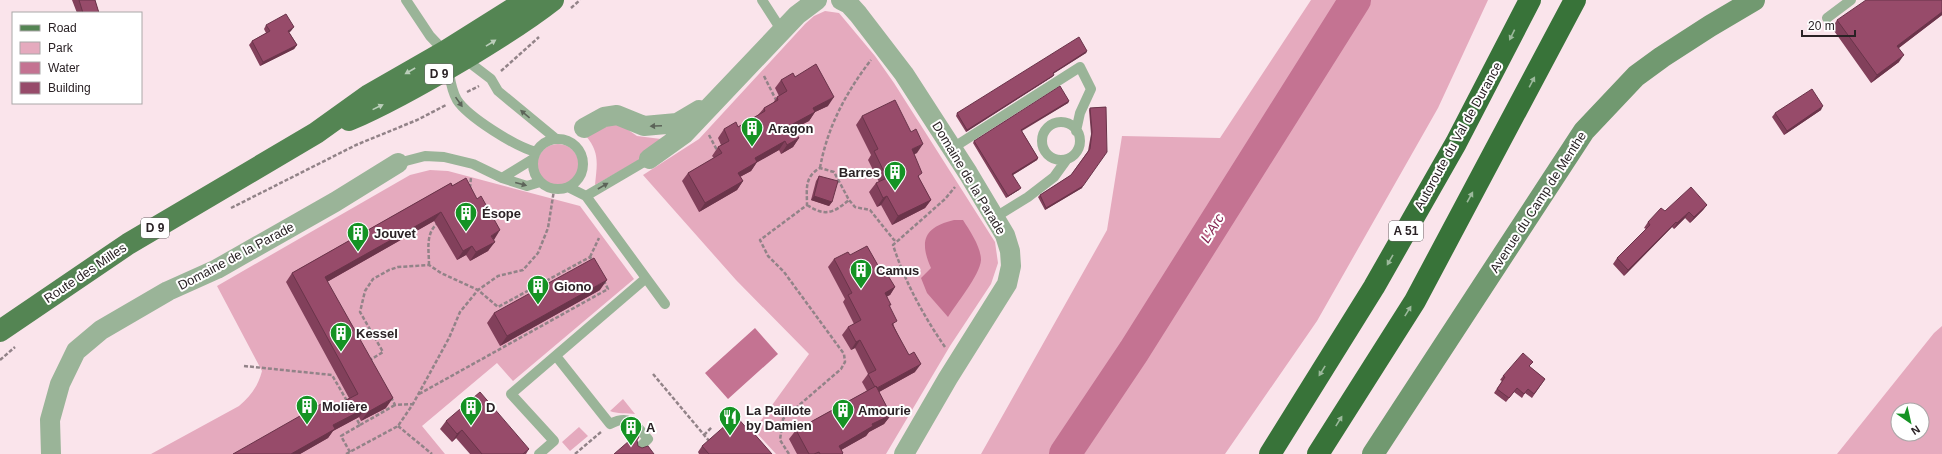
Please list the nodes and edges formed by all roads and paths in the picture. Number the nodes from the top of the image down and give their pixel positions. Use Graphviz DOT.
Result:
graph roads {
  1 [pos="406,0"];
  2 [pos="527,0"];
  3 [pos="553,0"];
  4 [pos="762,0"];
  5 [pos="817,0"];
  6 [pos="841,0"];
  7 [pos="1530,0"];
  8 [pos="1575,0"];
  9 [pos="1754,0"];
  10 [pos="1851,0"];
  11 [pos="1827,18"];
  12 [pos="782,30"];
  13 [pos="882,46"];
  14 [pos="451,60"];
  15 [pos="755,60"];
  16 [pos="500,72"];
  17 [pos="491,78"];
  18 [pos="456,99"];
  19 [pos="716,101"];
  20 [pos="778,102"];
  21 [pos="584,128"];
  22 [pos="1076,131"];
  23 [pos="558,138"];
  24 [pos="951,149"];
  25 [pos="535,155"];
  26 [pos="649,159"];
  27 [pos="1067,159"];
  28 [pos="398,163"];
  29 [pos="473,164"];
  30 [pos="820,168"];
  31 [pos="968,173"];
  32 [pos="502,178"];
  33 [pos="540,182"];
  34 [pos="568,187"];
  35 [pos="554,189"];
  36 [pos="469,192"];
  37 [pos="586,196"];
  38 [pos="849,200"];
  39 [pos="807,205"];
  40 [pos="224,211"];
  41 [pos="994,218"];
  42 [pos="444,220"];
  43 [pos="605,223"];
  44 [pos="897,240"];
  45 [pos="590,257"];
  46 [pos="594,264"];
  47 [pos="429,265"];
  48 [pos="601,276"];
  49 [pos="646,279"];
  50 [pos="478,290"];
  51 [pos="665,304"];
  52 [pos="0,331"];
  53 [pos="18,344"];
  54 [pos="556,356"];
  55 [pos="0,360"];
  56 [pos="957,364"];
  57 [pos="244,366"];
  58 [pos="374,366"];
  59 [pos="653,374"];
  60 [pos="388,392"];
  61 [pos="419,394"];
  62 [pos="413,404"];
  63 [pos="349,405"];
  64 [pos="395,405"];
  65 [pos="353,411"];
  66 [pos="610,424"];
  67 [pos="360,425"];
  68 [pos="398,426"];
  69 [pos="712,427"];
  70 [pos="704,435"];
  71 [pos="710,442"];
  72 [pos="638,449"];
  73 [pos="350,452"];
  74 [pos="50,454"];
  75 [pos="346,454"];
  76 [pos="432,454"];
  77 [pos="539,454"];
  78 [pos="575,454"];
  79 [pos="789,454"];
  80 [pos="904,454"];
  81 [pos="1270,454"];
  82 [pos="1318,454"];
  83 [pos="1373,454"];
  1 -- 14 [label="lane"];
  2 -- 14 [label="main road, Route des Milles / D 9"];
  14 -- 3 [label="main road, Route des Milles / D 9, one-way"];
  4 -- 12 [label="lane"];
  5 -- 12 [label="street"];
  6 -- 13 [label="street, Domaine de la Parade"];
  7 -- 81 [label="highway, Autoroute du Val de Durance / A 51, one-way"];
  82 -- 8 [label="highway, one-way"];
  9 -- 83 [label="main road, Avenue du Camp de Menthe"];
  10 -- 11 [label="lane"];
  12 -- 15 [label="street"];
  13 -- 24 [label="street, Domaine de la Parade"];
  13 -- 30 [label="path"];
  14 -- 17 [label="lane"];
  14 -- 18 [label="lane"];
  14 -- 52 [label="main road, Route des Milles / D 9"];
  15 -- 19 [label="street"];
  15 -- 20 [label="path"];
  16 -- 17 [label="path"];
  17 -- 18 [label="path"];
  23 -- 17 [label="lane, one-way"];
  18 -- 25 [label="lane, one-way"];
  18 -- 40 [label="path"];
  19 -- 21 [label="street, one-way"];
  19 -- 26 [label="street"];
  21 -- 23 [label="lane"];
  22 -- 24 [label="lane"];
  22 -- 27 [label="lane"];
  22 -- 27 [label="lane"];
  23 -- 25 [label="lane"];
  23 -- 34 [label="lane"];
  24 -- 31 [label="street, Domaine de la Parade"];
  25 -- 32 [label="lane"];
  25 -- 33 [label="lane"];
  37 -- 26 [label="lane, one-way"];
  27 -- 41 [label="lane"];
  28 -- 29 [label="lane, Domaine de la Parade"];
  28 -- 74 [label="street, Domaine de la Parade"];
  29 -- 32 [label="lane, Domaine de la Parade"];
  29 -- 36 [label="path"];
  30 -- 38 [label="path"];
  30 -- 39 [label="path"];
  31 -- 41 [label="street, Domaine de la Parade"];
  31 -- 44 [label="path"];
  32 -- 33 [label="lane, Domaine de la Parade, one-way"];
  33 -- 35 [label="lane"];
  34 -- 35 [label="lane"];
  34 -- 37 [label="lane"];
  35 -- 50 [label="path"];
  37 -- 43 [label="lane"];
  38 -- 39 [label="path"];
  38 -- 44 [label="path"];
  39 -- 79 [label="path"];
  41 -- 56 [label="street, Domaine de la Parade"];
  42 -- 47 [label="path"];
  43 -- 45 [label="path"];
  43 -- 49 [label="lane"];
  44 -- 56 [label="path"];
  45 -- 46 [label="path"];
  45 -- 50 [label="path"];
  47 -- 50 [label="path"];
  47 -- 58 [label="path"];
  48 -- 61 [label="path"];
  49 -- 51 [label="lane"];
  49 -- 54 [label="lane"];
  50 -- 61 [label="path"];
  53 -- 55 [label="path"];
  54 -- 66 [label="lane"];
  54 -- 77 [label="lane"];
  56 -- 80 [label="street, Domaine de la Parade"];
  57 -- 63 [label="path"];
  59 -- 70 [label="path"];
  60 -- 64 [label="path"];
  61 -- 62 [label="path"];
  62 -- 64 [label="path"];
  62 -- 68 [label="path"];
  64 -- 67 [label="path"];
  65 -- 67 [label="path"];
  66 -- 72 [label="lane"];
  66 -- 78 [label="path"];
  67 -- 73 [label="path"];
  68 -- 73 [label="path"];
  68 -- 76 [label="path"];
  69 -- 70 [label="path"];
  70 -- 71 [label="path"];
  73 -- 75 [label="path"];
}
